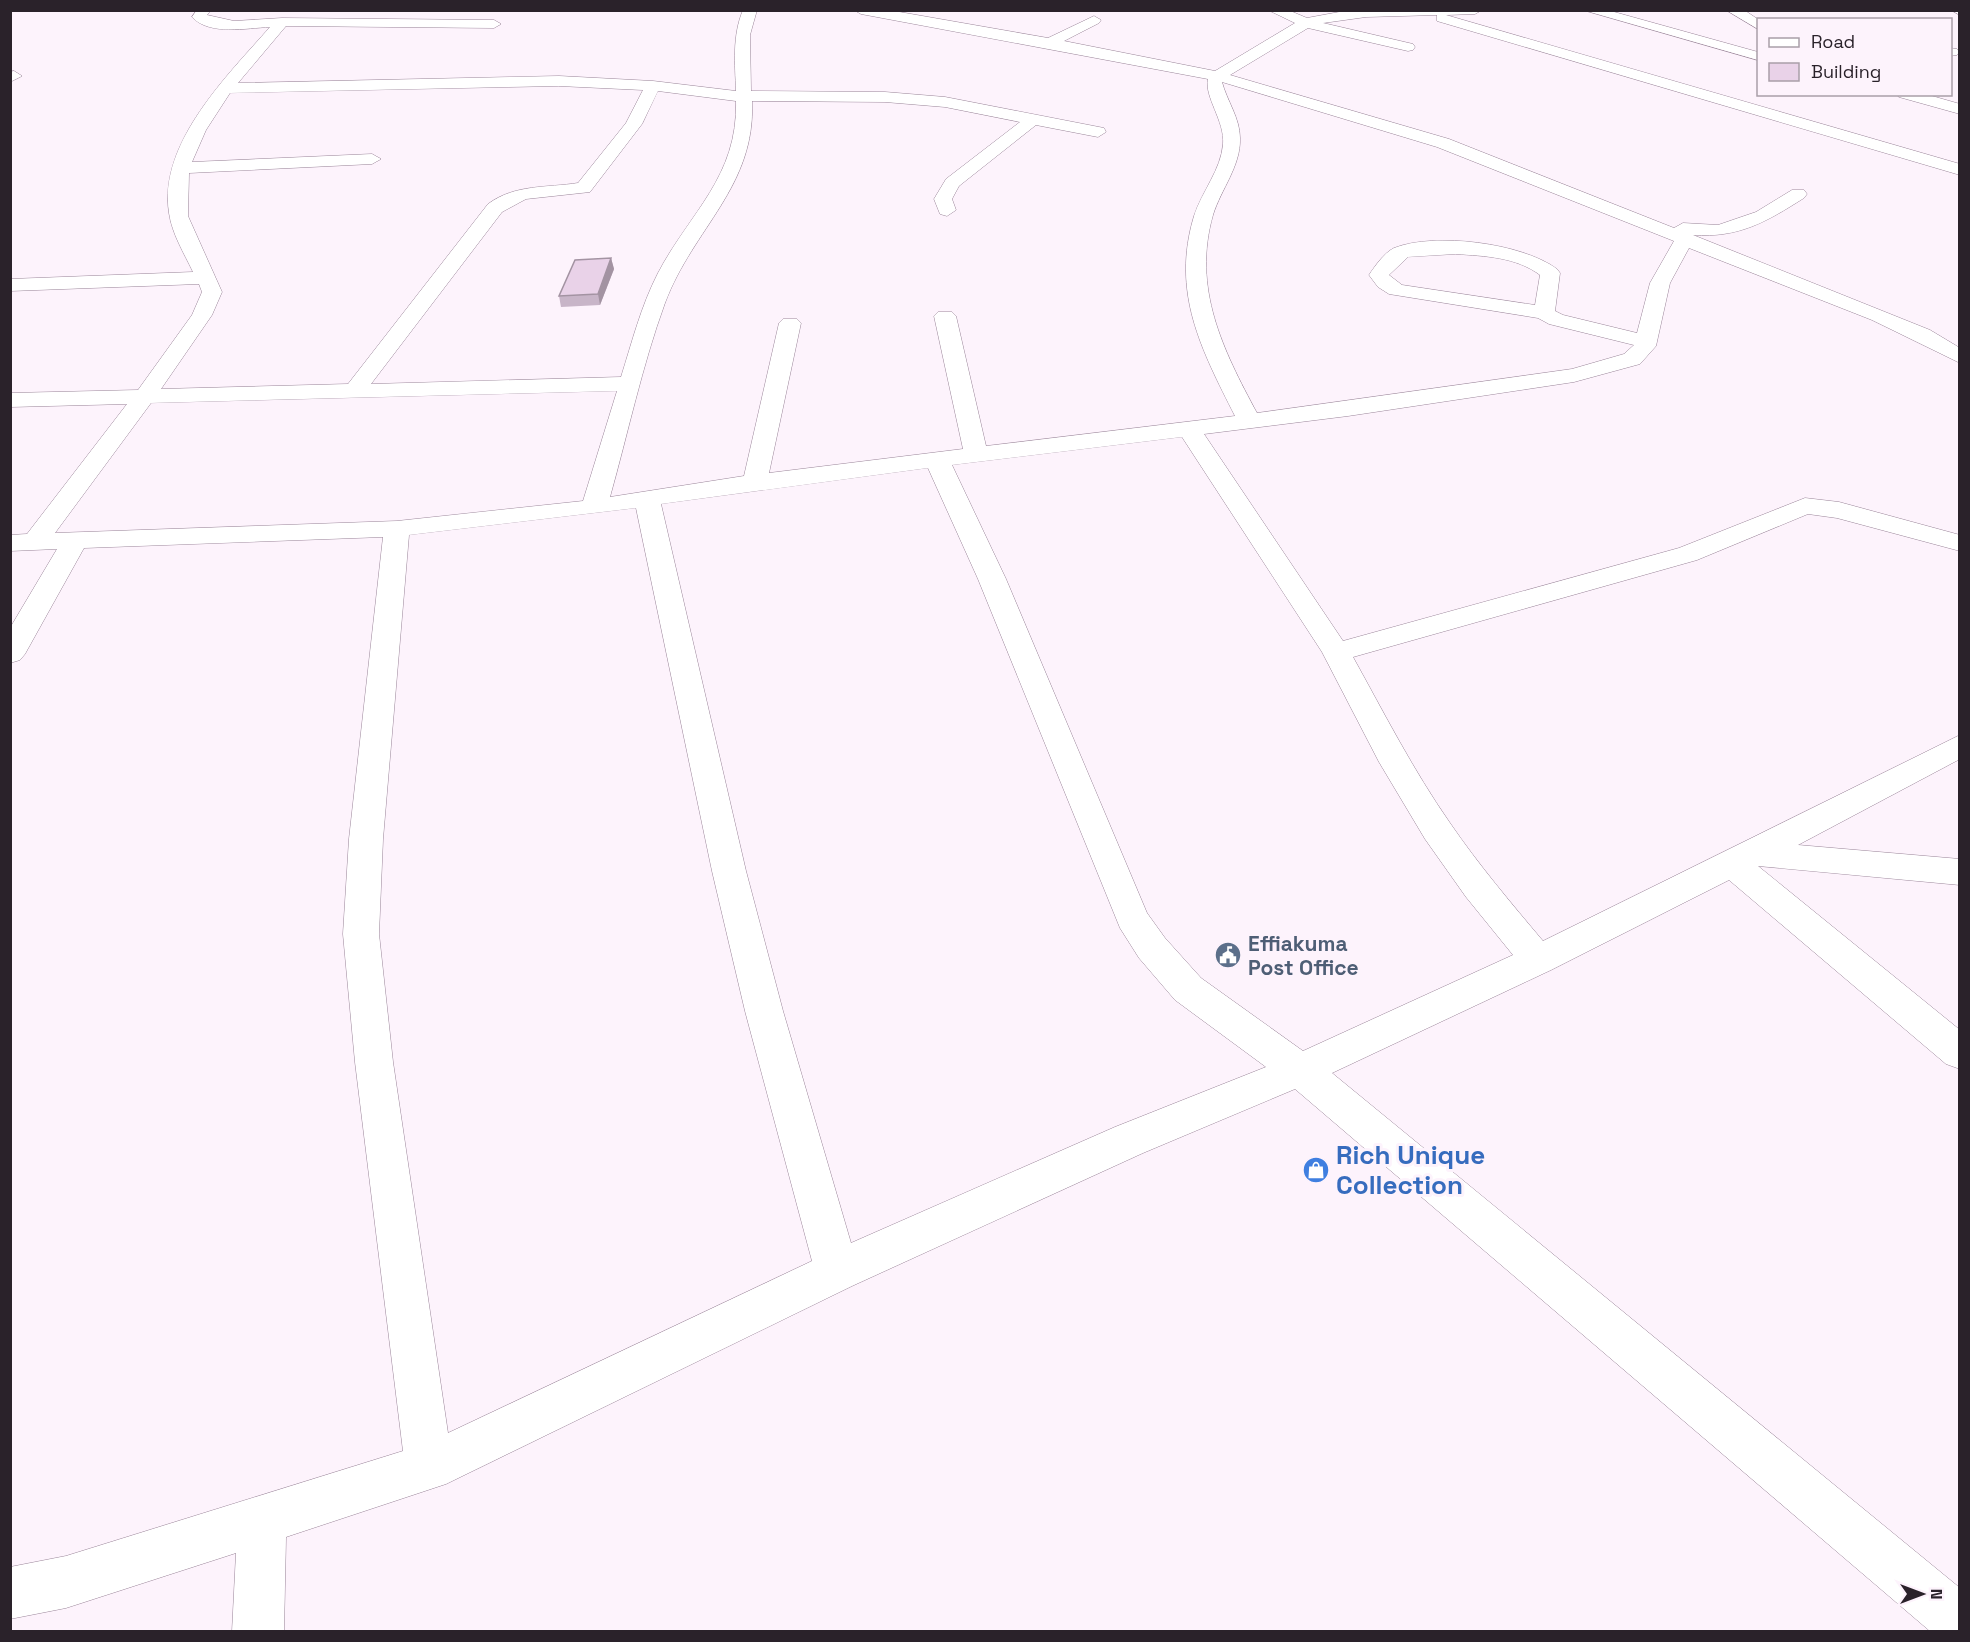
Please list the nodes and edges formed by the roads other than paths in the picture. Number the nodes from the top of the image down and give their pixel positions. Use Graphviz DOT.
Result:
graph roads {
  1 [pos="204,10"];
  2 [pos="750,10"];
  3 [pos="861,10"];
  4 [pos="1275,10"];
  5 [pos="1475,10"];
  6 [pos="1590,10"];
  7 [pos="1733,10"];
  8 [pos="1467,11"];
  9 [pos="1420,12"];
  10 [pos="1094,20"];
  11 [pos="282,22"];
  12 [pos="1306,23"];
  13 [pos="494,24"];
  14 [pos="1757,24"];
  15 [pos="1050,43"];
  16 [pos="1408,47"];
  17 [pos="1757,56"];
  18 [pos="1217,76"];
  19 [pos="653,86"];
  20 [pos="226,88"];
  21 [pos="746,95"];
  22 [pos="1912,96"];
  23 [pos="1959,109"];
  24 [pos="1033,119"];
  25 [pos="1098,132"];
  26 [pos="372,159"];
  27 [pos="181,168"];
  28 [pos="1959,170"];
  29 [pos="1798,194"];
  30 [pos="947,210"];
  31 [pos="1658,228"];
  32 [pos="1685,238"];
  33 [pos="207,278"];
  34 [pos="10,285"];
  35 [pos="1544,313"];
  36 [pos="945,316"];
  37 [pos="790,322"];
  38 [pos="1646,341"];
  39 [pos="1959,357"];
  40 [pos="630,384"];
  41 [pos="356,390"];
  42 [pos="145,396"];
  43 [pos="10,400"];
  44 [pos="1250,421"];
  45 [pos="1189,429"];
  46 [pos="976,455"];
  47 [pos="937,460"];
  48 [pos="755,482"];
  49 [pos="647,499"];
  50 [pos="594,507"];
  51 [pos="397,530"];
  52 [pos="75,541"];
  53 [pos="35,542"];
  54 [pos="10,543"];
  55 [pos="1959,543"];
  56 [pos="1336,652"];
  57 [pos="10,654"];
  58 [pos="1959,745"];
  59 [pos="1743,859"];
  60 [pos="1959,872"];
  61 [pos="1538,960"];
  62 [pos="1959,1053"];
  63 [pos="1300,1070"];
  64 [pos="837,1271"];
  65 [pos="429,1467"];
  66 [pos="262,1520"];
  67 [pos="10,1593"];
  68 [pos="1959,1622"];
  69 [pos="258,1632"];
  1 -- 11 [label="street"];
  2 -- 21 [label="street"];
  3 -- 15 [label="street"];
  4 -- 12 [label="street"];
  5 -- 8 [label="street"];
  6 -- 17 [label="street"];
  7 -- 14 [label="street"];
  8 -- 9 [label="street"];
  9 -- 12 [label="street"];
  9 -- 28 [label="street"];
  10 -- 15 [label="street"];
  11 -- 13 [label="street"];
  11 -- 20 [label="street"];
  12 -- 16 [label="street"];
  12 -- 18 [label="street"];
  15 -- 18 [label="street"];
  18 -- 31 [label="street"];
  18 -- 44 [label="street"];
  19 -- 20 [label="street"];
  19 -- 21 [label="street"];
  19 -- 41 [label="street"];
  20 -- 27 [label="street"];
  21 -- 24 [label="street"];
  21 -- 40 [label="street"];
  22 -- 23 [label="street"];
  24 -- 25 [label="street"];
  24 -- 30 [label="street"];
  26 -- 27 [label="street"];
  27 -- 33 [label="street"];
  29 -- 31 [label="street"];
  31 -- 32 [label="street"];
  32 -- 38 [label="street"];
  32 -- 39 [label="street"];
  33 -- 34 [label="street"];
  33 -- 42 [label="street"];
  35 -- 35 [label="street"];
  35 -- 38 [label="street"];
  36 -- 46 [label="street"];
  37 -- 48 [label="street"];
  38 -- 44 [label="street"];
  40 -- 41 [label="street"];
  40 -- 50 [label="street"];
  41 -- 42 [label="street"];
  42 -- 43 [label="street"];
  42 -- 53 [label="street"];
  44 -- 45 [label="street"];
  45 -- 46 [label="street"];
  45 -- 56 [label="street"];
  46 -- 47 [label="street"];
  47 -- 48 [label="street"];
  47 -- 63 [label="street"];
  48 -- 49 [label="street"];
  49 -- 50 [label="street"];
  49 -- 64 [label="street"];
  50 -- 51 [label="street"];
  51 -- 52 [label="street"];
  51 -- 65 [label="street"];
  52 -- 53 [label="street"];
  52 -- 57 [label="street"];
  53 -- 54 [label="street"];
  55 -- 56 [label="street"];
  56 -- 61 [label="street"];
  58 -- 59 [label="street"];
  59 -- 60 [label="street"];
  59 -- 61 [label="street"];
  59 -- 62 [label="street"];
  61 -- 63 [label="street"];
  63 -- 64 [label="street"];
  63 -- 68 [label="street"];
  64 -- 65 [label="street"];
  65 -- 66 [label="street"];
  66 -- 67 [label="street"];
  66 -- 69 [label="street"];
}
